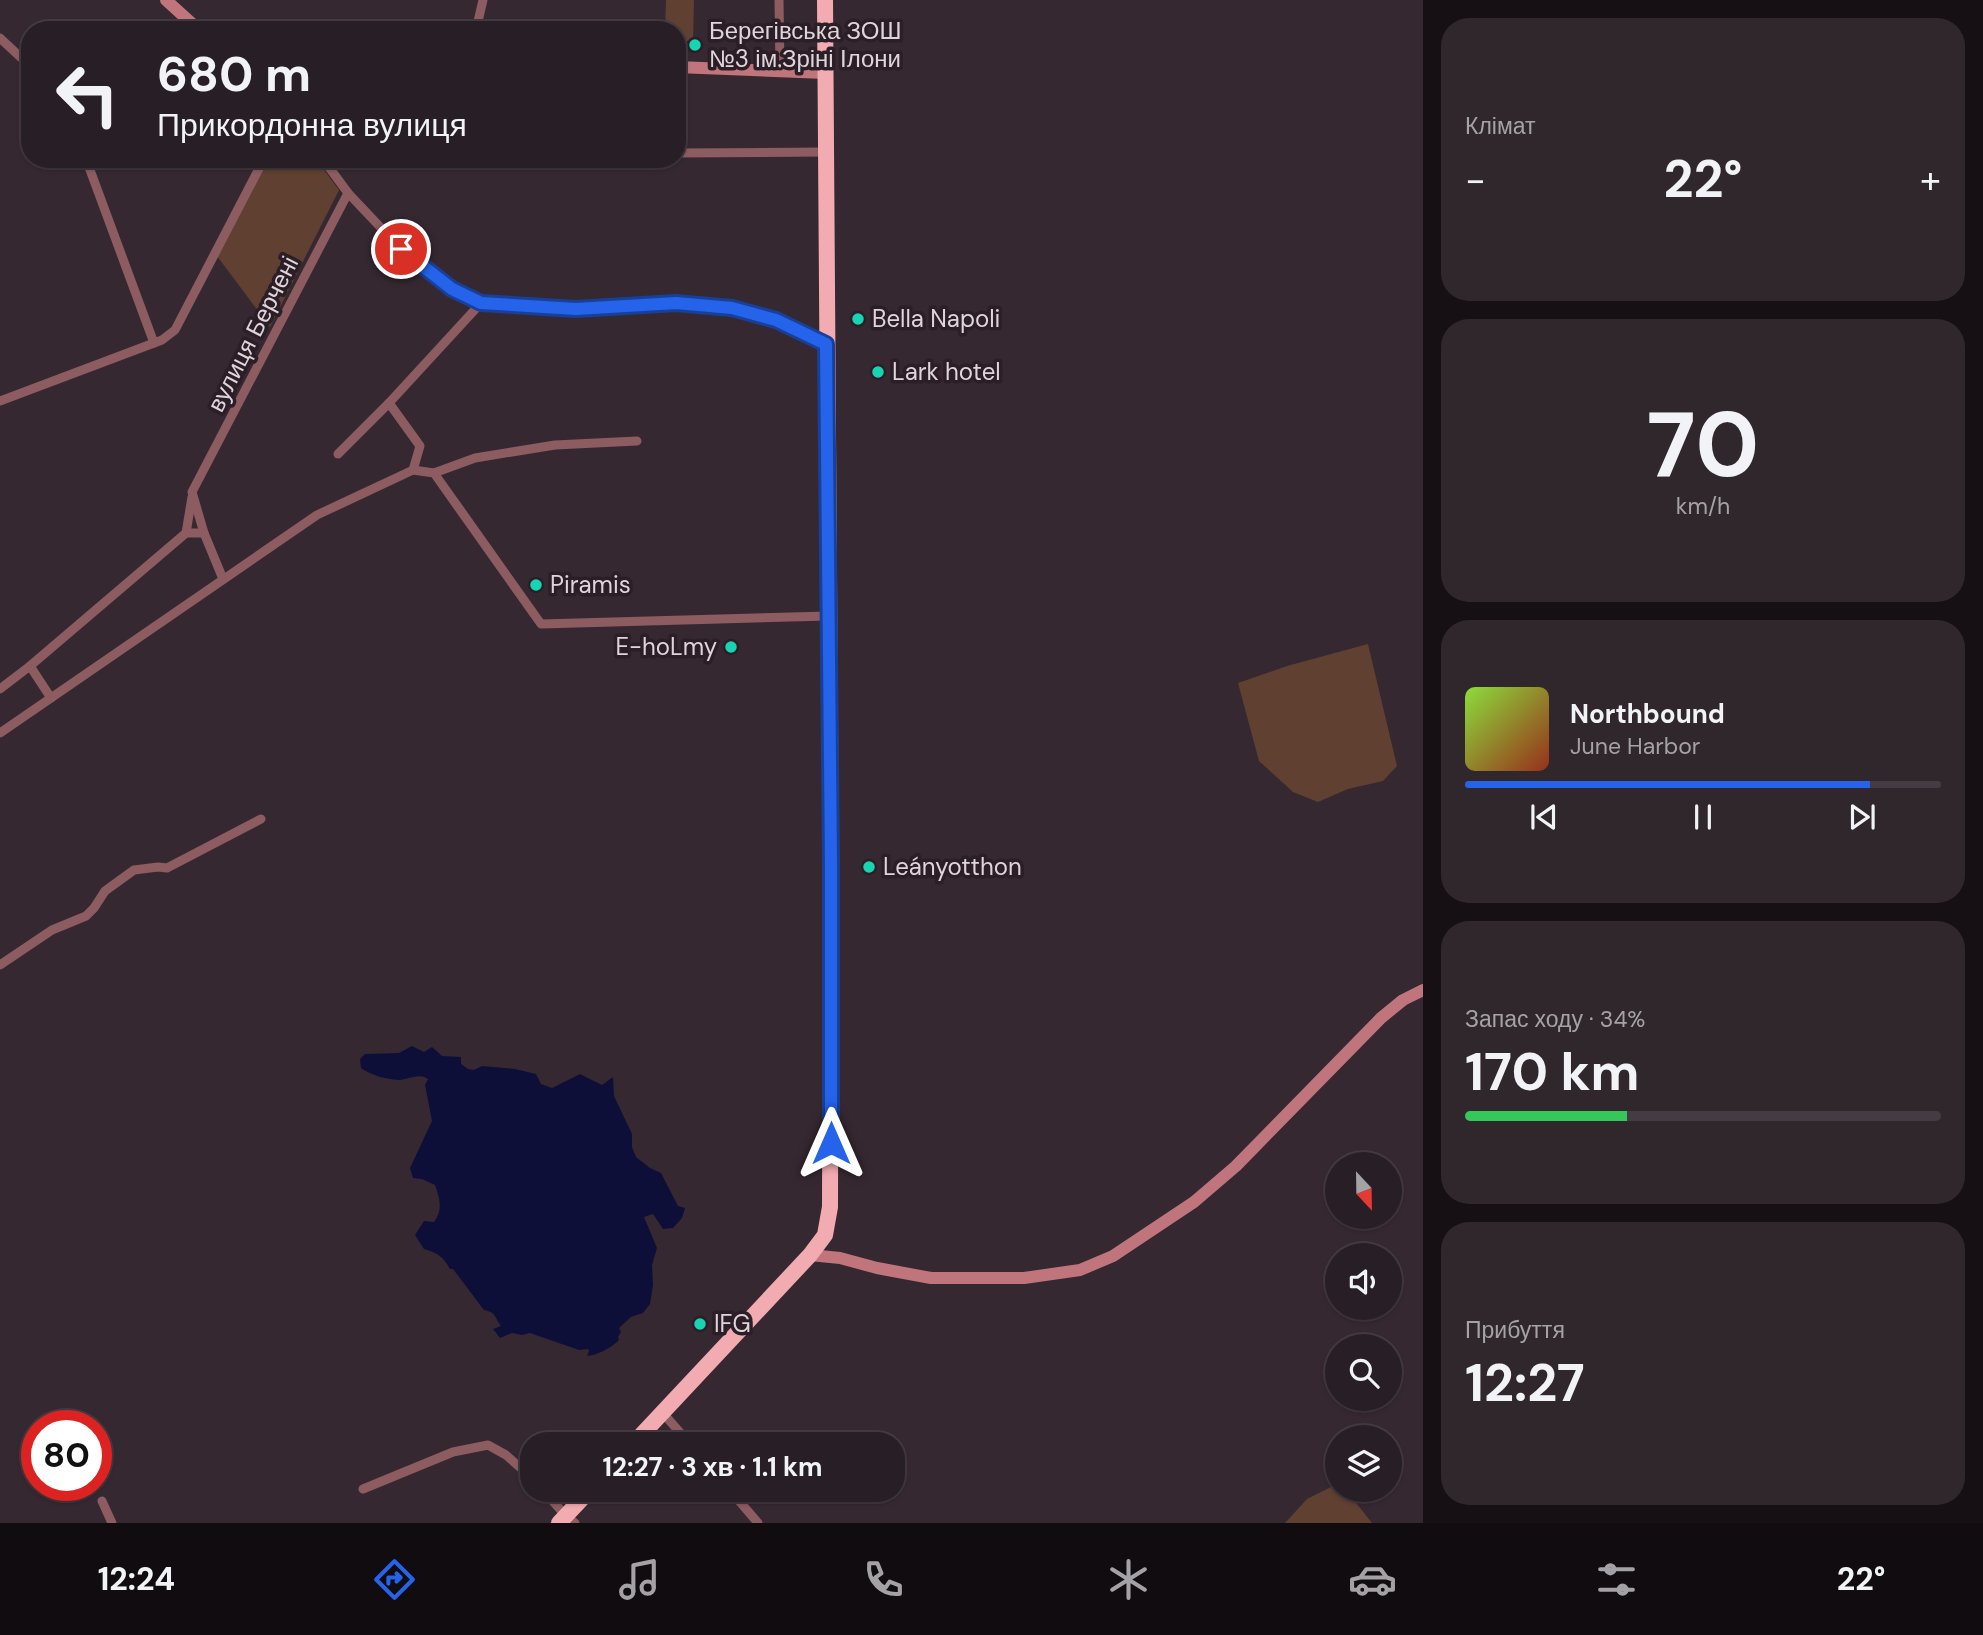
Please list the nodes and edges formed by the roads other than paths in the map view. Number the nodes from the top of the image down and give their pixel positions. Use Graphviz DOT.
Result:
graph roads {
  1 [pos="166,0"];
  2 [pos="483,0"];
  3 [pos="779,0"];
  4 [pos="825,0"];
  5 [pos="189,21"];
  6 [pos="478,21"];
  7 [pos="0,38"];
  8 [pos="21,58"];
  9 [pos="686,67"];
  10 [pos="780,71"];
  11 [pos="825,73"];
  12 [pos="825,152"];
  13 [pos="686,153"];
  14 [pos="89,168"];
  15 [pos="259,168"];
  16 [pos="330,168"];
  17 [pos="348,192"];
  18 [pos="481,303"];
  19 [pos="154,343"];
  20 [pos="826,344"];
  21 [pos="0,401"];
  22 [pos="389,403"];
  23 [pos="637,441"];
  24 [pos="338,454"];
  25 [pos="413,470"];
  26 [pos="435,473"];
  27 [pos="192,492"];
  28 [pos="186,533"];
  29 [pos="204,533"];
  30 [pos="223,579"];
  31 [pos="829,616"];
  32 [pos="30,666"];
  33 [pos="0,689"];
  34 [pos="51,698"];
  35 [pos="0,733"];
  36 [pos="261,819"];
  37 [pos="0,965"];
  38 [pos="1423,990"];
  39 [pos="810,1255"];
  40 [pos="662,1412"];
  41 [pos="644,1432"];
  42 [pos="680,1432"];
  43 [pos="520,1467"];
  44 [pos="363,1489"];
  45 [pos="102,1501"];
  46 [pos="552,1502"];
  47 [pos="581,1502"];
  48 [pos="740,1502"];
  49 [pos="567,1521"];
  50 [pos="112,1523"];
  51 [pos="758,1523"];
  1 -- 5 [label="street"];
  2 -- 6 [label="street"];
  3 -- 10 [label="street"];
  4 -- 11 [label="highway"];
  7 -- 8 [label="street"];
  9 -- 10 [label="street"];
  10 -- 11 [label="street"];
  11 -- 12 [label="highway"];
  12 -- 13 [label="street"];
  12 -- 20 [label="highway"];
  14 -- 19 [label="street"];
  15 -- 19 [label="street"];
  16 -- 17 [label="street"];
  17 -- 18 [label="street"];
  17 -- 27 [label="street, вулиця Берчені"];
  18 -- 20 [label="street"];
  18 -- 22 [label="street"];
  19 -- 21 [label="street"];
  20 -- 31 [label="highway"];
  22 -- 24 [label="street"];
  22 -- 25 [label="street"];
  23 -- 26 [label="street"];
  25 -- 26 [label="street"];
  25 -- 30 [label="street"];
  26 -- 31 [label="street"];
  27 -- 28 [label="street, вулиця Берчені"];
  27 -- 29 [label="street"];
  28 -- 29 [label="street"];
  28 -- 32 [label="street"];
  29 -- 30 [label="street"];
  30 -- 34 [label="street"];
  31 -- 39 [label="highway"];
  32 -- 33 [label="street"];
  32 -- 34 [label="street"];
  34 -- 35 [label="street"];
  36 -- 37 [label="street"];
  38 -- 39 [label="street"];
  39 -- 40 [label="highway"];
  40 -- 41 [label="highway"];
  40 -- 42 [label="street"];
  43 -- 44 [label="street"];
  45 -- 50 [label="street"];
  46 -- 49 [label="street"];
  47 -- 49 [label="highway"];
  48 -- 51 [label="street"];
}
